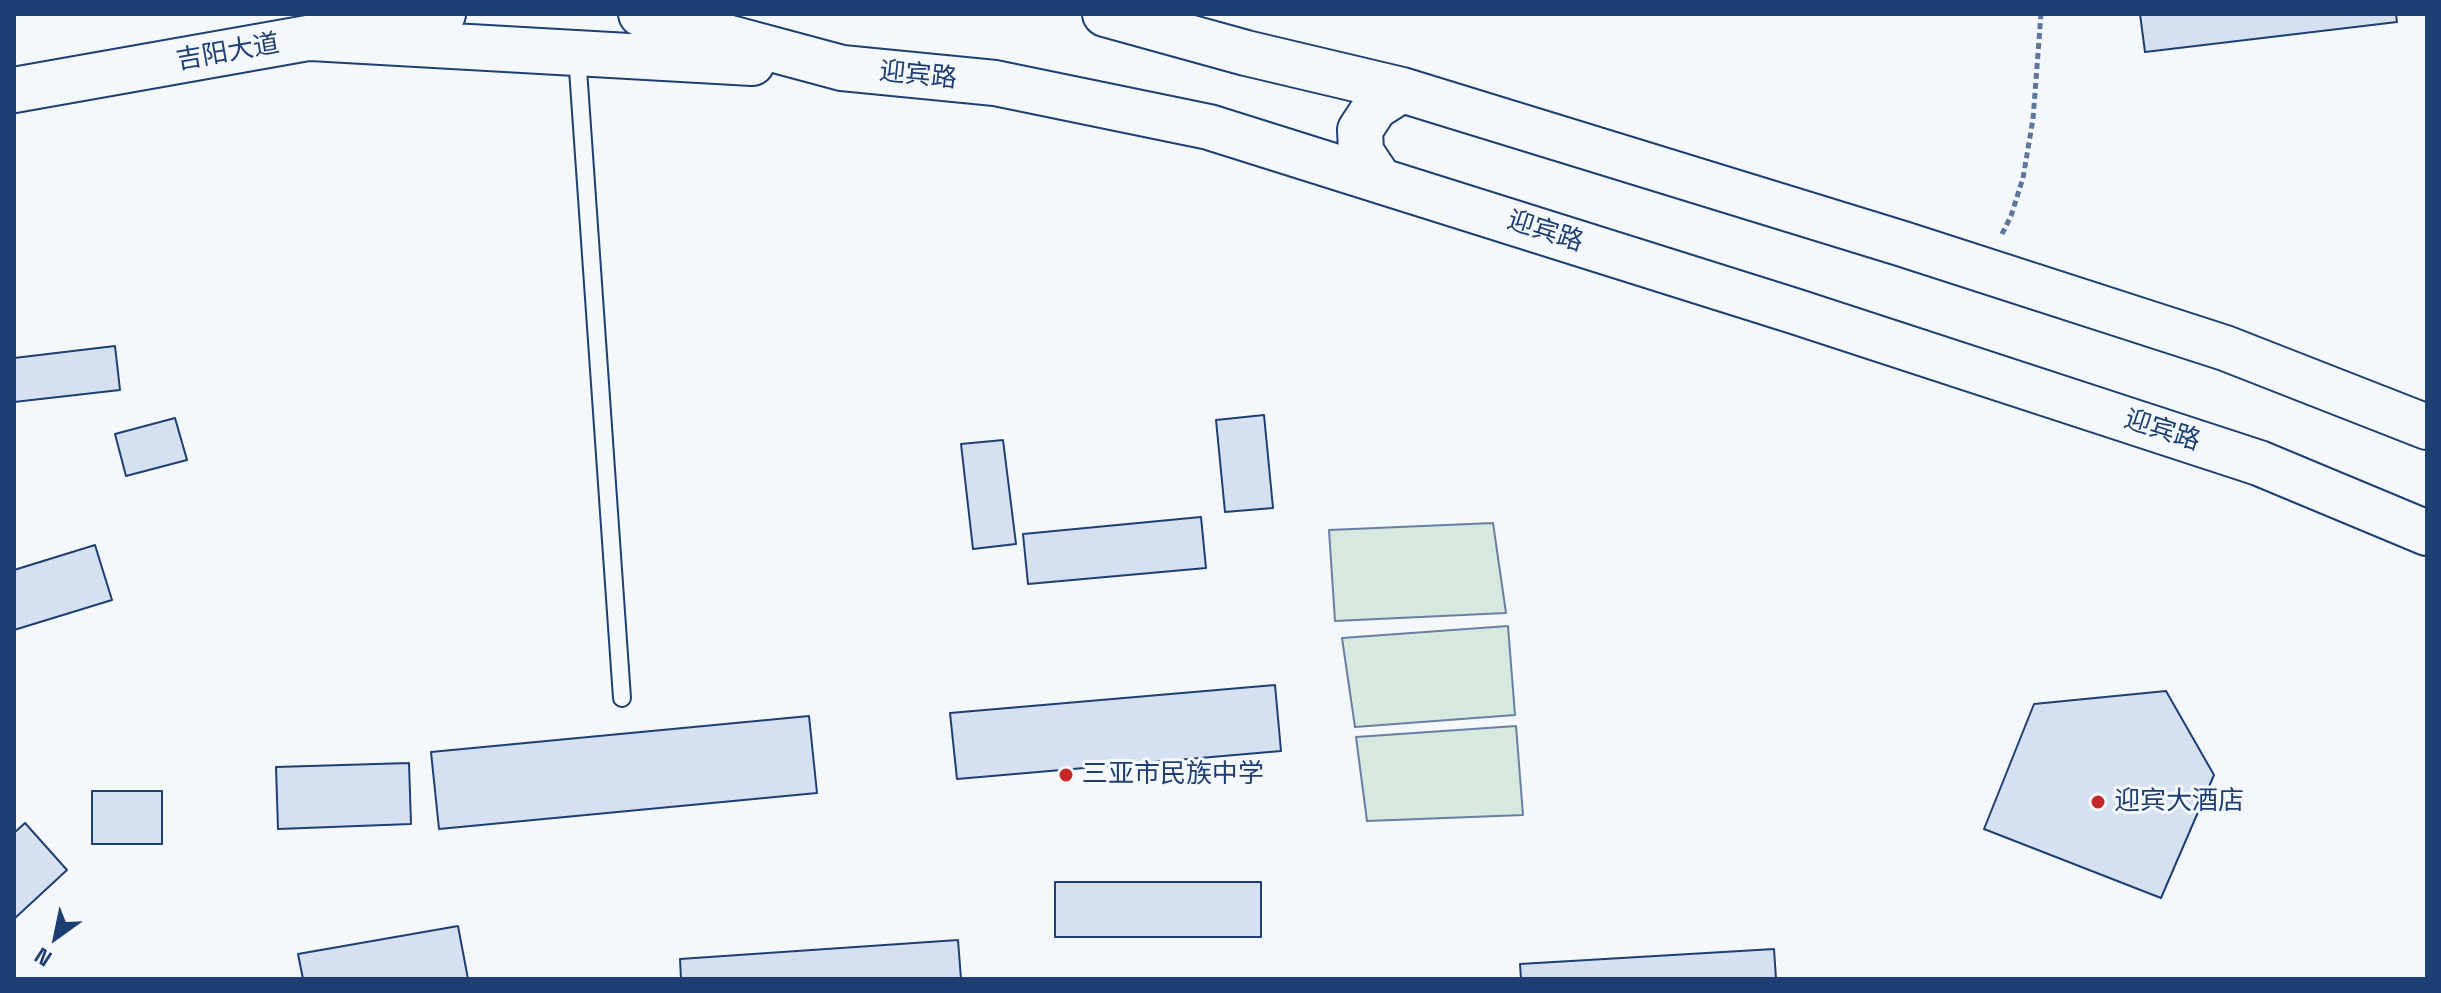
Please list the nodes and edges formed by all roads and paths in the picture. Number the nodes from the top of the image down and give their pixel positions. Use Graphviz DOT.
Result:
graph roads {
  1 [pos="443,14"];
  2 [pos="641,14"];
  3 [pos="1105,14"];
  4 [pos="1227,14"];
  5 [pos="2041,14"];
  6 [pos="311,38"];
  7 [pos="577,53"];
  8 [pos="1246,53"];
  9 [pos="842,68"];
  10 [pos="14,90"];
  11 [pos="1402,90"];
  12 [pos="1379,179"];
  13 [pos="1982,270"];
  14 [pos="2427,427"];
  15 [pos="2427,533"];
  16 [pos="622,698"];
  1 -- 6 [label="highway, 吉阳大道"];
  2 -- 9 [label="highway, 迎宾路"];
  3 -- 8 [label="highway"];
  4 -- 8 [label="highway"];
  5 -- 13 [label="path"];
  6 -- 7 [label="highway"];
  6 -- 10 [label="highway, 吉阳大道"];
  7 -- 9 [label="highway"];
  7 -- 16 [label="lane"];
  8 -- 11 [label="highway"];
  9 -- 12 [label="highway, 迎宾路"];
  11 -- 12 [label="highway"];
  11 -- 13 [label="highway"];
  12 -- 15 [label="highway, 迎宾路"];
  13 -- 14 [label="highway"];
}
